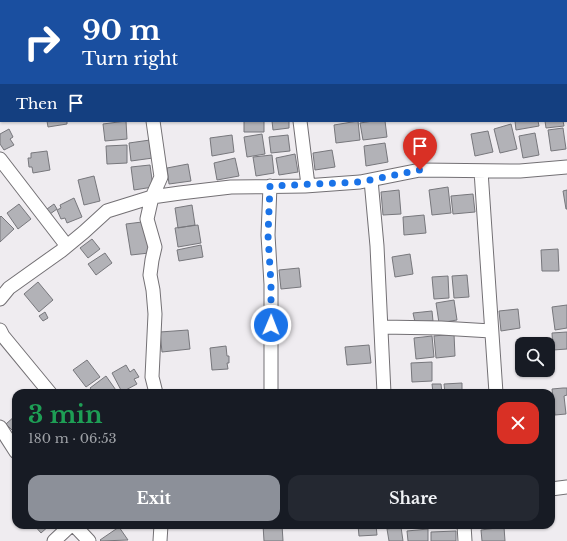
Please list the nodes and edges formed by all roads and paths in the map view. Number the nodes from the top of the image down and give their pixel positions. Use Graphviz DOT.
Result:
graph roads {
  1 [pos="153,122"];
  2 [pos="300,122"];
  3 [pos="0,159"];
  4 [pos="567,167"];
  5 [pos="481,171"];
  6 [pos="371,180"];
  7 [pos="308,185"];
  8 [pos="270,186"];
  9 [pos="152,197"];
  10 [pos="67,246"];
  11 [pos="0,299"];
  12 [pos="381,327"];
  13 [pos="0,330"];
  14 [pos="491,331"];
  15 [pos="47,389"];
  16 [pos="155,389"];
  17 [pos="271,389"];
  18 [pos="384,389"];
  19 [pos="496,389"];
  20 [pos="0,428"];
  21 [pos="8,446"];
  22 [pos="567,487"];
  23 [pos="555,488"];
  24 [pos="67,529"];
  25 [pos="78,529"];
  26 [pos="161,529"];
  27 [pos="464,529"];
  28 [pos="54,541"];
  29 [pos="89,541"];
  30 [pos="160,541"];
  31 [pos="465,541"];
  1 -- 9 [label="street"];
  2 -- 7 [label="street"];
  3 -- 10 [label="street"];
  4 -- 5 [label="street"];
  5 -- 6 [label="street"];
  5 -- 14 [label="street"];
  6 -- 7 [label="street"];
  6 -- 12 [label="street"];
  7 -- 8 [label="street"];
  8 -- 9 [label="street"];
  8 -- 17 [label="street"];
  9 -- 10 [label="street"];
  9 -- 16 [label="street"];
  10 -- 11 [label="street"];
  12 -- 14 [label="street"];
  12 -- 18 [label="street"];
  13 -- 15 [label="street"];
  14 -- 19 [label="street"];
  20 -- 21 [label="street"];
  22 -- 23 [label="street"];
  24 -- 28 [label="street"];
  25 -- 29 [label="street"];
  26 -- 30 [label="street"];
  27 -- 31 [label="street"];
}
